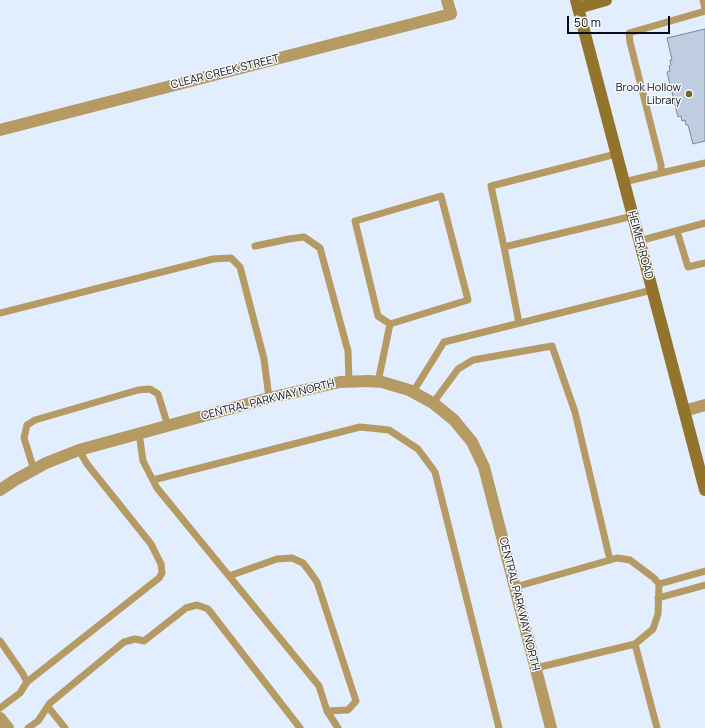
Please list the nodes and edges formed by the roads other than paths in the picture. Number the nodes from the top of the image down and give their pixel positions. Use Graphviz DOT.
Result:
graph roads {
  1 [pos="447,0"];
  2 [pos="606,0"];
  3 [pos="703,0"];
  4 [pos="577,4"];
  5 [pos="705,10"];
  6 [pos="0,130"];
  7 [pos="616,154"];
  8 [pos="705,163"];
  9 [pos="661,173"];
  10 [pos="624,182"];
  11 [pos="632,216"];
  12 [pos="705,224"];
  13 [pos="677,231"];
  14 [pos="639,241"];
  15 [pos="255,246"];
  16 [pos="504,247"];
  17 [pos="705,263"];
  18 [pos="652,290"];
  19 [pos="0,313"];
  20 [pos="519,323"];
  21 [pos="390,324"];
  22 [pos="349,382"];
  23 [pos="378,382"];
  24 [pos="413,392"];
  25 [pos="269,398"];
  26 [pos="433,403"];
  27 [pos="705,405"];
  28 [pos="684,411"];
  29 [pos="168,426"];
  30 [pos="139,434"];
  31 [pos="79,450"];
  32 [pos="34,470"];
  33 [pos="153,480"];
  34 [pos="705,487"];
  35 [pos="0,490"];
  36 [pos="610,560"];
  37 [pos="705,571"];
  38 [pos="229,576"];
  39 [pos="659,584"];
  40 [pos="705,585"];
  41 [pos="515,587"];
  42 [pos="658,598"];
  43 [pos="0,641"];
  44 [pos="635,644"];
  45 [pos="536,668"];
  46 [pos="27,682"];
  47 [pos="48,707"];
  48 [pos="0,708"];
  49 [pos="327,711"];
  50 [pos="0,718"];
  51 [pos="8,728"];
  52 [pos="28,728"];
  53 [pos="65,728"];
  54 [pos="300,728"];
  55 [pos="338,728"];
  56 [pos="499,728"];
  57 [pos="551,728"];
  58 [pos="657,728"];
  1 -- 6 [label="street, CLEAR CREEK STREET"];
  2 -- 4 [label="street"];
  3 -- 5 [label="lane"];
  4 -- 7 [label="street, HEIMER ROAD"];
  5 -- 9 [label="lane"];
  7 -- 10 [label="street, HEIMER ROAD"];
  7 -- 16 [label="lane"];
  8 -- 9 [label="lane"];
  9 -- 10 [label="lane"];
  10 -- 11 [label="street, HEIMER ROAD"];
  11 -- 14 [label="street, HEIMER ROAD"];
  11 -- 16 [label="lane"];
  12 -- 13 [label="lane"];
  13 -- 14 [label="lane"];
  13 -- 17 [label="lane"];
  14 -- 18 [label="street, HEIMER ROAD"];
  15 -- 22 [label="lane"];
  16 -- 20 [label="lane"];
  18 -- 20 [label="lane"];
  18 -- 28 [label="street, HEIMER ROAD"];
  19 -- 25 [label="lane"];
  20 -- 24 [label="lane"];
  21 -- 21 [label="lane"];
  21 -- 23 [label="lane"];
  22 -- 23 [label="street, CENTRAL PARKWAY NORTH"];
  22 -- 25 [label="street, CENTRAL PARKWAY NORTH"];
  23 -- 24 [label="street, CENTRAL PARKWAY NORTH"];
  24 -- 26 [label="street, CENTRAL PARKWAY NORTH"];
  25 -- 29 [label="street, CENTRAL PARKWAY NORTH"];
  26 -- 36 [label="lane"];
  26 -- 41 [label="street, CENTRAL PARKWAY NORTH"];
  27 -- 28 [label="street"];
  28 -- 34 [label="street, HEIMER ROAD"];
  29 -- 30 [label="street, CENTRAL PARKWAY NORTH"];
  29 -- 32 [label="lane"];
  30 -- 31 [label="street, CENTRAL PARKWAY NORTH"];
  30 -- 33 [label="lane"];
  31 -- 32 [label="street, CENTRAL PARKWAY NORTH"];
  31 -- 46 [label="lane"];
  32 -- 35 [label="street, CENTRAL PARKWAY NORTH"];
  33 -- 38 [label="lane"];
  33 -- 56 [label="lane"];
  36 -- 39 [label="lane"];
  36 -- 41 [label="lane"];
  37 -- 39 [label="lane"];
  38 -- 49 [label="lane"];
  38 -- 49 [label="lane"];
  39 -- 42 [label="lane"];
  40 -- 42 [label="lane"];
  41 -- 45 [label="street, CENTRAL PARKWAY NORTH"];
  42 -- 44 [label="lane"];
  43 -- 46 [label="lane"];
  44 -- 45 [label="lane"];
  44 -- 58 [label="lane"];
  45 -- 57 [label="street, CENTRAL PARKWAY NORTH"];
  46 -- 48 [label="lane"];
  47 -- 52 [label="lane"];
  47 -- 53 [label="lane"];
  47 -- 54 [label="lane"];
  49 -- 55 [label="lane"];
  50 -- 51 [label="street"];
}
